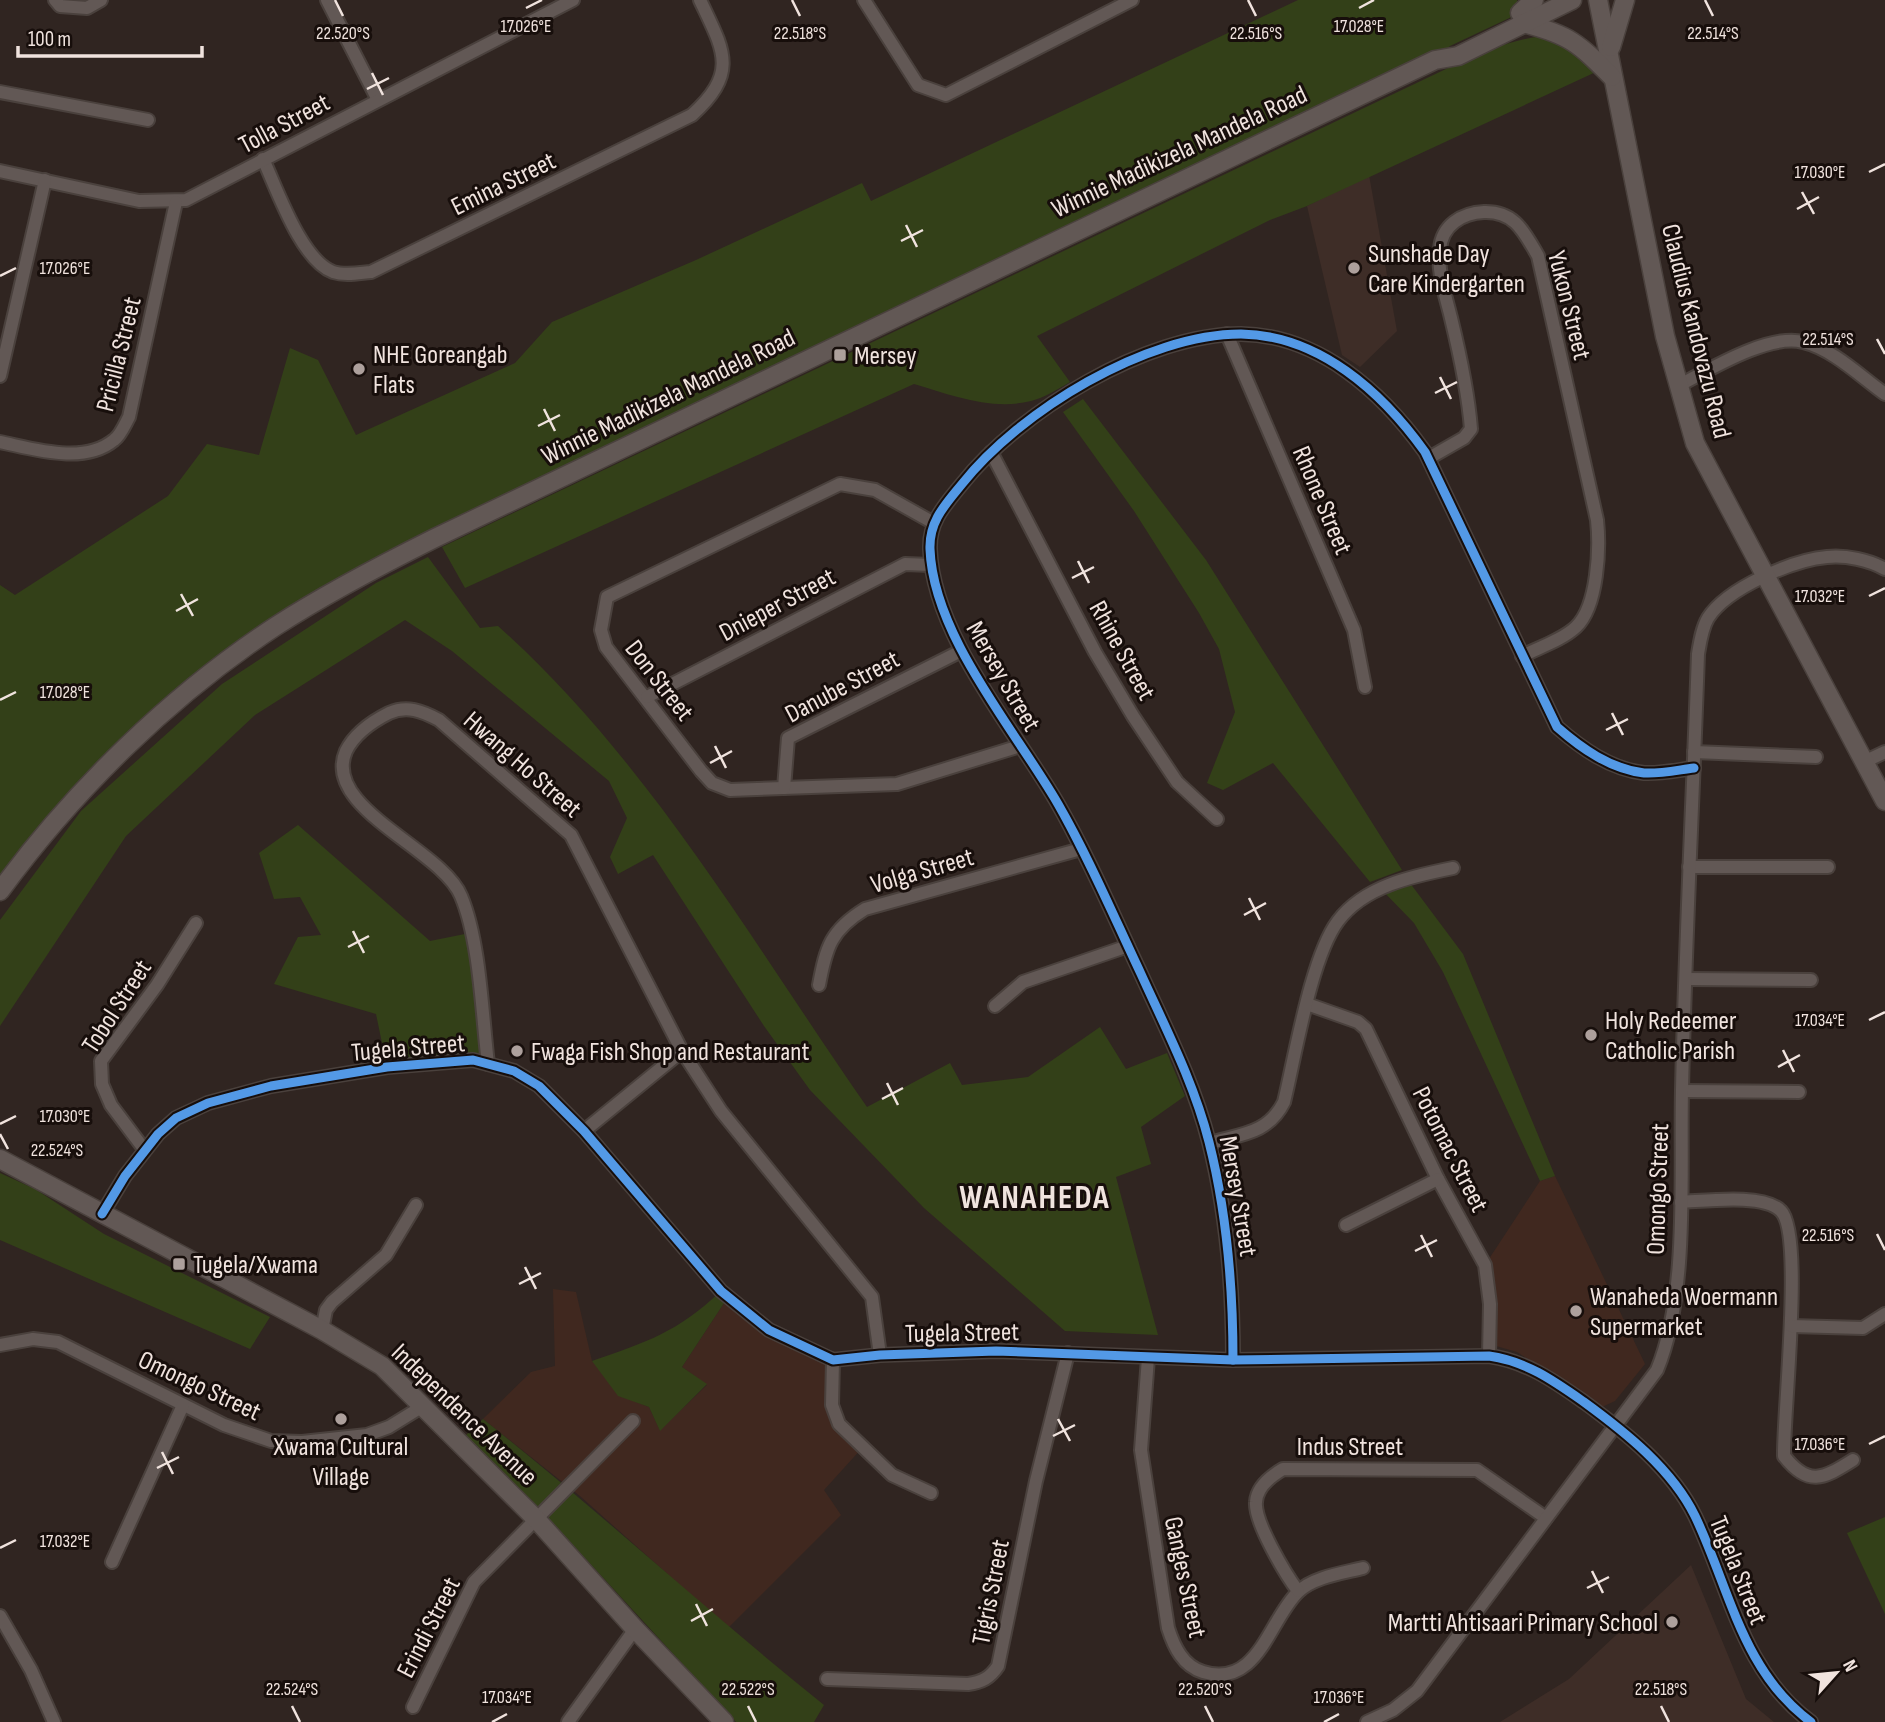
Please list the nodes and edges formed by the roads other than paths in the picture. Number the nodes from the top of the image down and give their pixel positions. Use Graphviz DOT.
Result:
graph roads {
  1 [pos="55,0"];
  2 [pos="101,0"];
  3 [pos="327,0"];
  4 [pos="573,0"];
  5 [pos="700,0"];
  6 [pos="864,0"];
  7 [pos="1132,0"];
  8 [pos="1534,0"];
  9 [pos="1550,0"];
  10 [pos="1572,0"];
  11 [pos="1598,0"];
  12 [pos="1625,0"];
  13 [pos="1521,18"];
  14 [pos="1609,58"];
  15 [pos="1612,76"];
  16 [pos="0,92"];
  17 [pos="377,98"];
  18 [pos="148,120"];
  19 [pos="263,159"];
  20 [pos="0,171"];
  21 [pos="45,180"];
  22 [pos="176,202"];
  23 [pos="1227,334"];
  24 [pos="0,376"];
  25 [pos="1678,386"];
  26 [pos="1885,394"];
  27 [pos="0,442"];
  28 [pos="991,452"];
  29 [pos="1429,458"];
  30 [pos="932,522"];
  31 [pos="932,565"];
  32 [pos="1885,569"];
  33 [pos="1763,576"];
  34 [pos="961,651"];
  35 [pos="1522,656"];
  36 [pos="1365,687"];
  37 [pos="647,697"];
  38 [pos="1020,746"];
  39 [pos="1694,752"];
  40 [pos="1885,752"];
  41 [pos="1816,757"];
  42 [pos="1864,762"];
  43 [pos="1694,768"];
  44 [pos="784,788"];
  45 [pos="1885,801"];
  46 [pos="1217,819"];
  47 [pos="1081,849"];
  48 [pos="1689,867"];
  49 [pos="1828,867"];
  50 [pos="1453,868"];
  51 [pos="0,891"];
  52 [pos="196,923"];
  53 [pos="1128,946"];
  54 [pos="1687,979"];
  55 [pos="1811,980"];
  56 [pos="819,985"];
  57 [pos="1307,1004"];
  58 [pos="995,1006"];
  59 [pos="682,1051"];
  60 [pos="488,1063"];
  61 [pos="1682,1091"];
  62 [pos="1799,1092"];
  63 [pos="584,1131"];
  64 [pos="1210,1143"];
  65 [pos="144,1149"];
  66 [pos="0,1159"];
  67 [pos="1438,1179"];
  68 [pos="1681,1202"];
  69 [pos="416,1205"];
  70 [pos="102,1214"];
  71 [pos="1346,1225"];
  72 [pos="1885,1314"];
  73 [pos="1791,1325"];
  74 [pos="322,1330"];
  75 [pos="0,1345"];
  76 [pos="1068,1353"];
  77 [pos="880,1354"];
  78 [pos="1489,1356"];
  79 [pos="1148,1358"];
  80 [pos="833,1360"];
  81 [pos="1233,1360"];
  82 [pos="184,1405"];
  83 [pos="423,1406"];
  84 [pos="633,1421"];
  85 [pos="1614,1426"];
  86 [pos="1853,1460"];
  87 [pos="931,1493"];
  88 [pos="1546,1518"];
  89 [pos="536,1519"];
  90 [pos="112,1562"];
  91 [pos="1363,1568"];
  92 [pos="1298,1591"];
  93 [pos="0,1616"];
  94 [pos="635,1629"];
  95 [pos="827,1679"];
  96 [pos="413,1707"];
  97 [pos="54,1722"];
  98 [pos="568,1722"];
  99 [pos="724,1722"];
  100 [pos="1367,1722"];
  101 [pos="1811,1722"];
  1 -- 2 [label="street"];
  3 -- 17 [label="street"];
  4 -- 17 [label="street, Tolla Street"];
  5 -- 19 [label="street, Emina Street"];
  6 -- 7 [label="street"];
  8 -- 13 [label="main road"];
  9 -- 13 [label="main road, Winnie Madikizela Mandela Road"];
  10 -- 13 [label="main road, Winnie Madikizela Mandela Road"];
  11 -- 14 [label="main road, Claudius Kandovazu Road"];
  12 -- 14 [label="main road"];
  13 -- 15 [label="main road"];
  13 -- 51 [label="main road, Winnie Madikizela Mandela Road"];
  14 -- 15 [label="main road, Claudius Kandovazu Road"];
  15 -- 25 [label="main road, Claudius Kandovazu Road"];
  16 -- 18 [label="street"];
  17 -- 19 [label="street, Tolla Street"];
  19 -- 22 [label="street, Tolla Street"];
  20 -- 21 [label="street, Tolla Street"];
  21 -- 22 [label="street, Tolla Street"];
  21 -- 24 [label="street"];
  22 -- 27 [label="street, Pricilla Street"];
  23 -- 28 [label="street"];
  23 -- 29 [label="street"];
  23 -- 36 [label="street, Rhone Street"];
  25 -- 26 [label="street"];
  25 -- 33 [label="main road, Claudius Kandovazu Road"];
  28 -- 30 [label="street"];
  28 -- 46 [label="street, Rhine Street"];
  29 -- 35 [label="street"];
  29 -- 35 [label="street, Yukon Street"];
  30 -- 31 [label="street, Mersey Street"];
  30 -- 37 [label="street, Don Street"];
  31 -- 34 [label="street, Mersey Street"];
  31 -- 37 [label="street, Dnieper Street"];
  32 -- 33 [label="street, Omongo Street"];
  33 -- 39 [label="street, Omongo Street"];
  33 -- 42 [label="main road, Claudius Kandovazu Road"];
  34 -- 38 [label="street, Mersey Street"];
  34 -- 44 [label="street, Danube Street"];
  35 -- 43 [label="street"];
  37 -- 44 [label="street, Don Street"];
  38 -- 44 [label="street, Don Street"];
  38 -- 47 [label="street, Mersey Street"];
  39 -- 41 [label="street"];
  39 -- 43 [label="street, Omongo Street"];
  40 -- 42 [label="street"];
  42 -- 45 [label="main road, Claudius Kandovazu Road"];
  43 -- 48 [label="street, Omongo Street"];
  47 -- 53 [label="street, Mersey Street"];
  47 -- 56 [label="street, Volga Street"];
  48 -- 49 [label="street"];
  48 -- 54 [label="street, Omongo Street"];
  50 -- 57 [label="street"];
  52 -- 65 [label="street, Tobol Street"];
  53 -- 58 [label="street"];
  53 -- 64 [label="street, Mersey Street"];
  54 -- 55 [label="street"];
  54 -- 61 [label="street, Omongo Street"];
  57 -- 64 [label="street"];
  57 -- 67 [label="street, Potomac Street"];
  59 -- 60 [label="street, Hwang Ho Street"];
  59 -- 63 [label="street"];
  59 -- 77 [label="street, Hwang Ho Street"];
  60 -- 63 [label="street, Tugela Street"];
  60 -- 65 [label="street, Tugela Street"];
  61 -- 62 [label="street"];
  61 -- 68 [label="street, Omongo Street"];
  63 -- 80 [label="street, Tugela Street"];
  64 -- 81 [label="street, Mersey Street"];
  65 -- 70 [label="street, Tugela Street"];
  66 -- 70 [label="main road, Independence Avenue"];
  67 -- 71 [label="street"];
  67 -- 78 [label="street, Potomac Street"];
  68 -- 73 [label="street"];
  68 -- 85 [label="street, Omongo Street"];
  69 -- 74 [label="street"];
  70 -- 74 [label="main road, Independence Avenue"];
  72 -- 73 [label="street"];
  73 -- 86 [label="street"];
  74 -- 83 [label="main road, Independence Avenue"];
  75 -- 82 [label="street, Omongo Street"];
  76 -- 77 [label="street, Tugela Street"];
  76 -- 79 [label="street, Tugela Street"];
  76 -- 95 [label="street, Tigris Street"];
  77 -- 80 [label="street, Tugela Street"];
  78 -- 81 [label="street, Tugela Street"];
  78 -- 85 [label="street, Tugela Street"];
  79 -- 81 [label="street, Tugela Street"];
  79 -- 92 [label="street, Ganges Street"];
  80 -- 87 [label="street"];
  82 -- 83 [label="street, Omongo Street"];
  82 -- 90 [label="street"];
  83 -- 89 [label="main road, Independence Avenue"];
  84 -- 89 [label="street, Erindi Street"];
  85 -- 88 [label="street, Omongo Street"];
  85 -- 101 [label="street, Tugela Street"];
  88 -- 92 [label="street, Indus Street"];
  88 -- 100 [label="street, Omongo Street"];
  89 -- 94 [label="main road, Independence Avenue"];
  89 -- 96 [label="street, Erindi Street"];
  91 -- 92 [label="street"];
  93 -- 97 [label="street"];
  94 -- 98 [label="street"];
  94 -- 99 [label="main road, Independence Avenue"];
}
